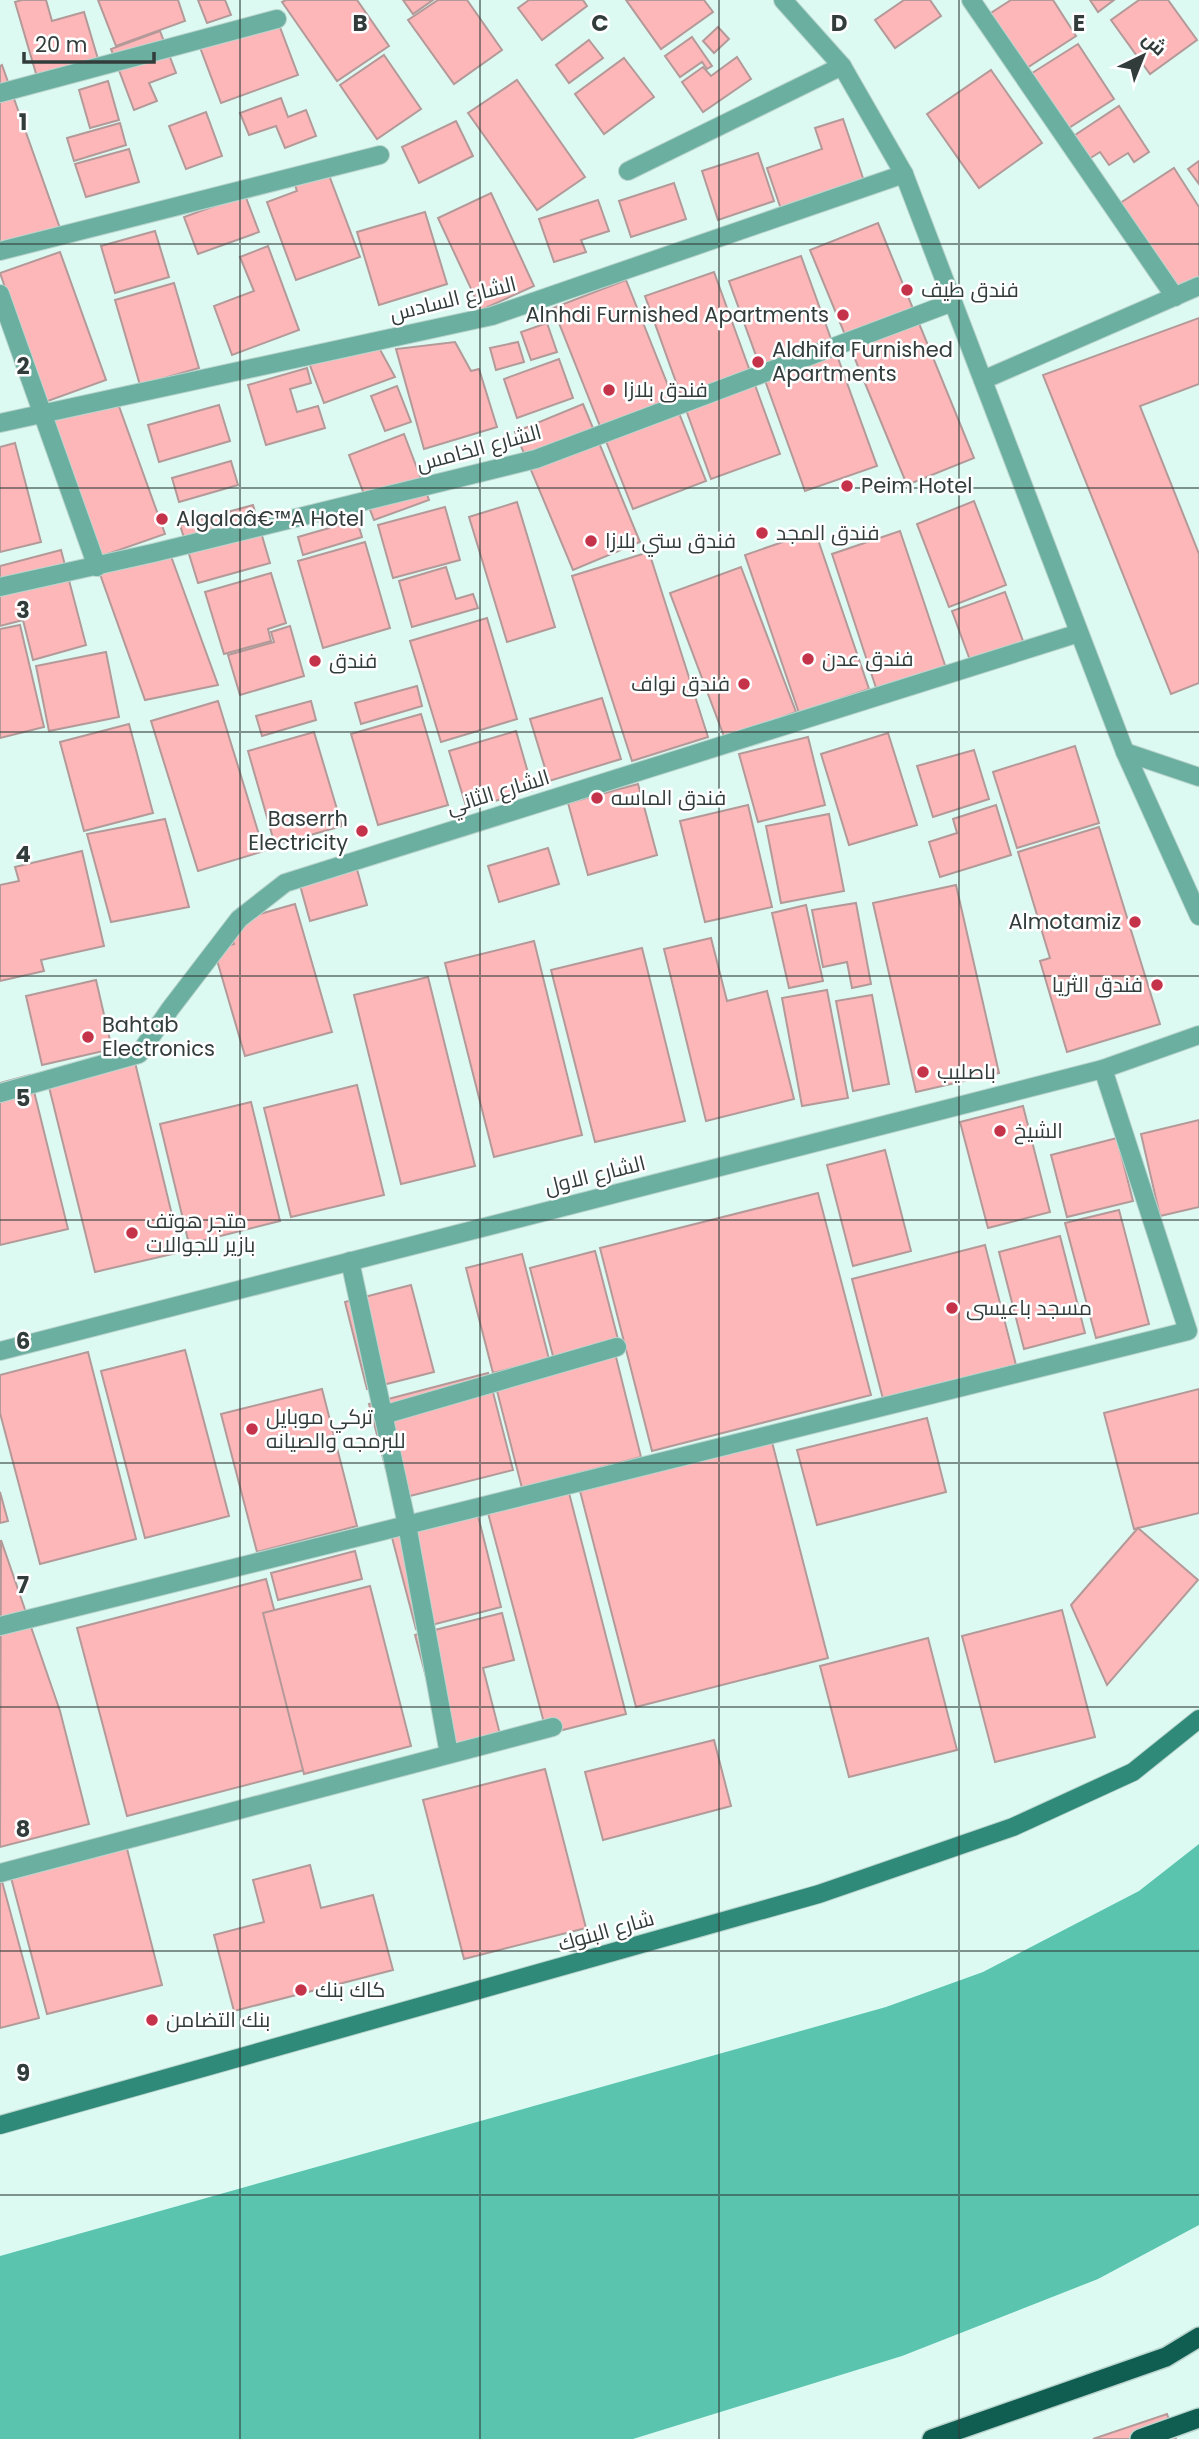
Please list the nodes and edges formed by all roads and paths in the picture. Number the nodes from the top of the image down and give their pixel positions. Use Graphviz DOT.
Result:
graph roads {
  1 [pos="783,0"];
  2 [pos="971,0"];
  3 [pos="277,19"];
  4 [pos="842,66"];
  5 [pos="0,93"];
  6 [pos="380,155"];
  7 [pos="628,171"];
  8 [pos="904,174"];
  9 [pos="0,251"];
  10 [pos="1199,286"];
  11 [pos="0,294"];
  12 [pos="1175,297"];
  13 [pos="953,302"];
  14 [pos="983,380"];
  15 [pos="42,413"];
  16 [pos="0,423"];
  17 [pos="97,566"];
  18 [pos="0,587"];
  19 [pos="1079,633"];
  20 [pos="1125,752"];
  21 [pos="1199,777"];
  22 [pos="1199,916"];
  23 [pos="1199,1035"];
  24 [pos="1103,1069"];
  25 [pos="0,1093"];
  26 [pos="350,1261"];
  27 [pos="617,1346"];
  28 [pos="0,1351"];
  29 [pos="383,1415"];
  30 [pos="407,1525"];
  31 [pos="0,1626"];
  32 [pos="1199,1719"];
  33 [pos="553,1727"];
  34 [pos="449,1754"];
  35 [pos="0,1873"];
  36 [pos="0,2125"];
  37 [pos="1199,2337"];
  38 [pos="1199,2418"];
  39 [pos="932,2439"];
  40 [pos="1140,2439"];
  1 -- 4 [label="street"];
  2 -- 12 [label="street"];
  3 -- 5 [label="street"];
  4 -- 7 [label="street"];
  4 -- 8 [label="street"];
  6 -- 9 [label="street"];
  8 -- 13 [label="street"];
  8 -- 15 [label="street, الشارع السادس"];
  10 -- 12 [label="street"];
  11 -- 15 [label="street"];
  12 -- 14 [label="street"];
  13 -- 14 [label="street"];
  13 -- 17 [label="street, الشارع الخامس"];
  14 -- 19 [label="street"];
  15 -- 16 [label="street, الشارع السادس"];
  15 -- 17 [label="street"];
  17 -- 18 [label="street, الشارع الخامس"];
  19 -- 20 [label="street"];
  19 -- 25 [label="street, الشارع الثاني"];
  20 -- 21 [label="street"];
  20 -- 22 [label="street"];
  23 -- 24 [label="street, الشارع الاول"];
  24 -- 26 [label="street, الشارع الاول"];
  24 -- 30 [label="street"];
  26 -- 28 [label="street, الشارع الاول"];
  26 -- 29 [label="street"];
  27 -- 29 [label="street"];
  29 -- 30 [label="street"];
  30 -- 31 [label="street"];
  30 -- 34 [label="street"];
  32 -- 36 [label="main road, شارع البنوك"];
  33 -- 34 [label="street"];
  34 -- 35 [label="street"];
  37 -- 39 [label="highway"];
  38 -- 40 [label="highway"];
}
